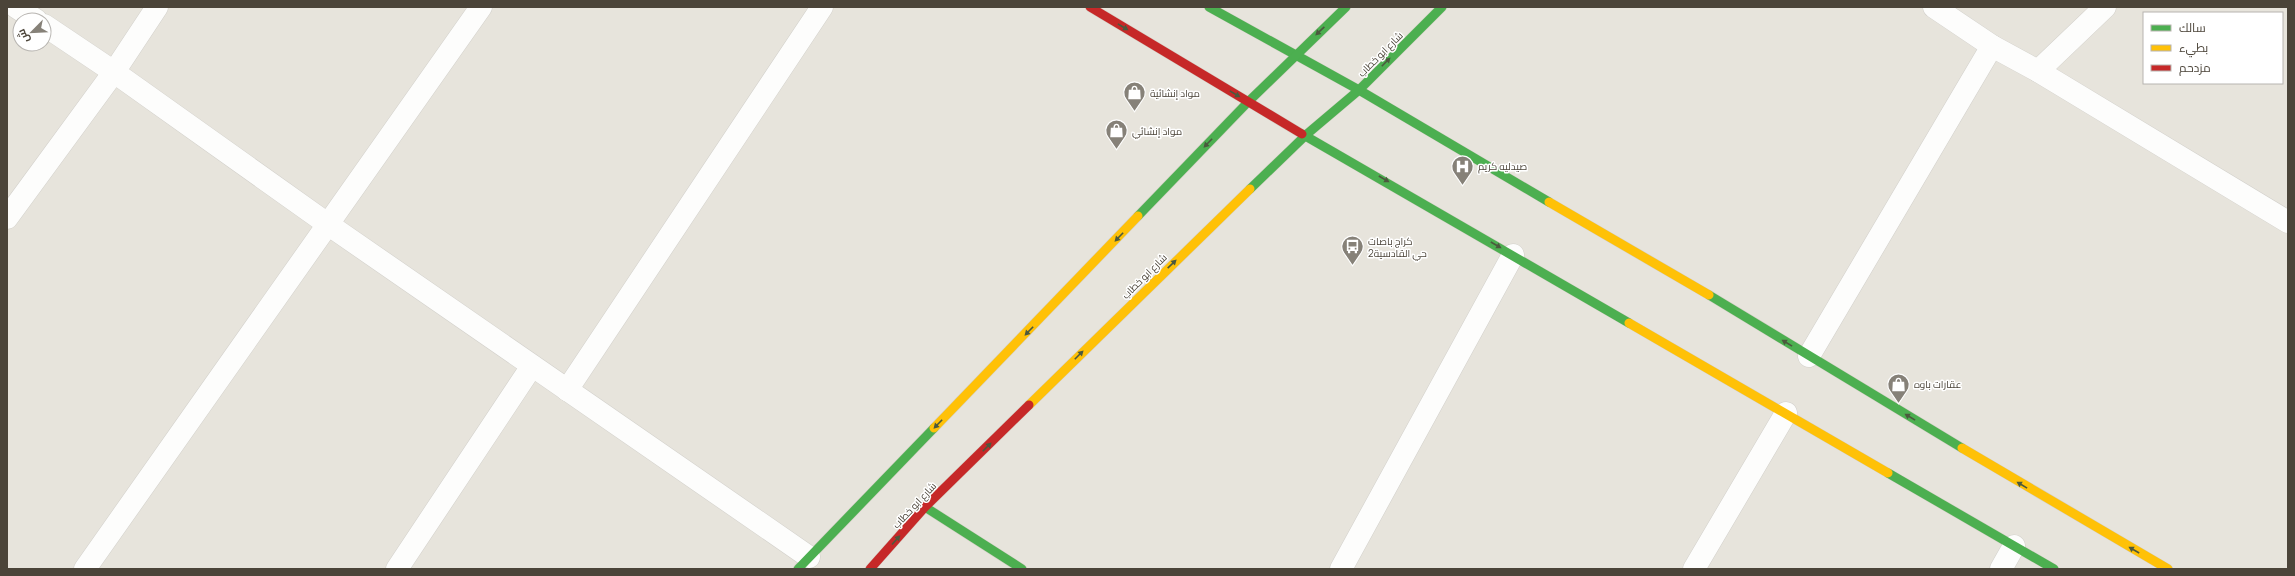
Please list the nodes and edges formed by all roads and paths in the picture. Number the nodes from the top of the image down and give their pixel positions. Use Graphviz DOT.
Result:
graph roads {
  1 [pos="157,7"];
  2 [pos="481,7"];
  3 [pos="822,7"];
  4 [pos="1090,7"];
  5 [pos="1209,7"];
  6 [pos="1346,7"];
  7 [pos="1442,7"];
  8 [pos="1934,7"];
  9 [pos="2105,7"];
  10 [pos="52,30"];
  11 [pos="1992,46"];
  12 [pos="1294,55"];
  13 [pos="2038,71"];
  14 [pos="114,72"];
  15 [pos="1359,90"];
  16 [pos="1248,102"];
  17 [pos="1307,134"];
  18 [pos="7,218"];
  19 [pos="2288,222"];
  20 [pos="329,225"];
  21 [pos="1513,254"];
  22 [pos="1809,356"];
  23 [pos="532,366"];
  24 [pos="567,390"];
  25 [pos="1786,413"];
  26 [pos="925,507"];
  27 [pos="2014,546"];
  28 [pos="804,563"];
  29 [pos="85,569"];
  30 [pos="397,569"];
  31 [pos="870,569"];
  32 [pos="1022,569"];
  33 [pos="1341,569"];
  34 [pos="1694,569"];
  35 [pos="2001,569"];
  36 [pos="2054,569"];
  37 [pos="2168,569"];
  1 -- 14 [label="street"];
  2 -- 20 [label="street"];
  3 -- 24 [label="street"];
  4 -- 16 [label="street, one-way"];
  5 -- 12 [label="street"];
  6 -- 12 [label="street, one-way"];
  15 -- 7 [label="street, شارع ابو خطاب, one-way"];
  8 -- 11 [label="street"];
  9 -- 13 [label="street"];
  10 -- 14 [label="street"];
  11 -- 13 [label="street"];
  11 -- 22 [label="street"];
  12 -- 15 [label="street"];
  12 -- 16 [label="street"];
  13 -- 19 [label="street"];
  14 -- 18 [label="street"];
  14 -- 20 [label="street"];
  15 -- 17 [label="street, شارع ابو خطاب"];
  22 -- 15 [label="street, one-way"];
  16 -- 17 [label="street"];
  16 -- 28 [label="street, one-way"];
  17 -- 21 [label="street, one-way"];
  26 -- 17 [label="street, شارع ابو خطاب, one-way"];
  20 -- 23 [label="street"];
  20 -- 29 [label="street"];
  21 -- 25 [label="street"];
  21 -- 33 [label="street"];
  37 -- 22 [label="street, one-way"];
  23 -- 24 [label="street"];
  23 -- 30 [label="street"];
  24 -- 28 [label="street"];
  25 -- 27 [label="street"];
  25 -- 34 [label="street"];
  31 -- 26 [label="street, شارع ابو خطاب, one-way"];
  26 -- 32 [label="street"];
  27 -- 35 [label="street"];
  27 -- 36 [label="street"];
}
